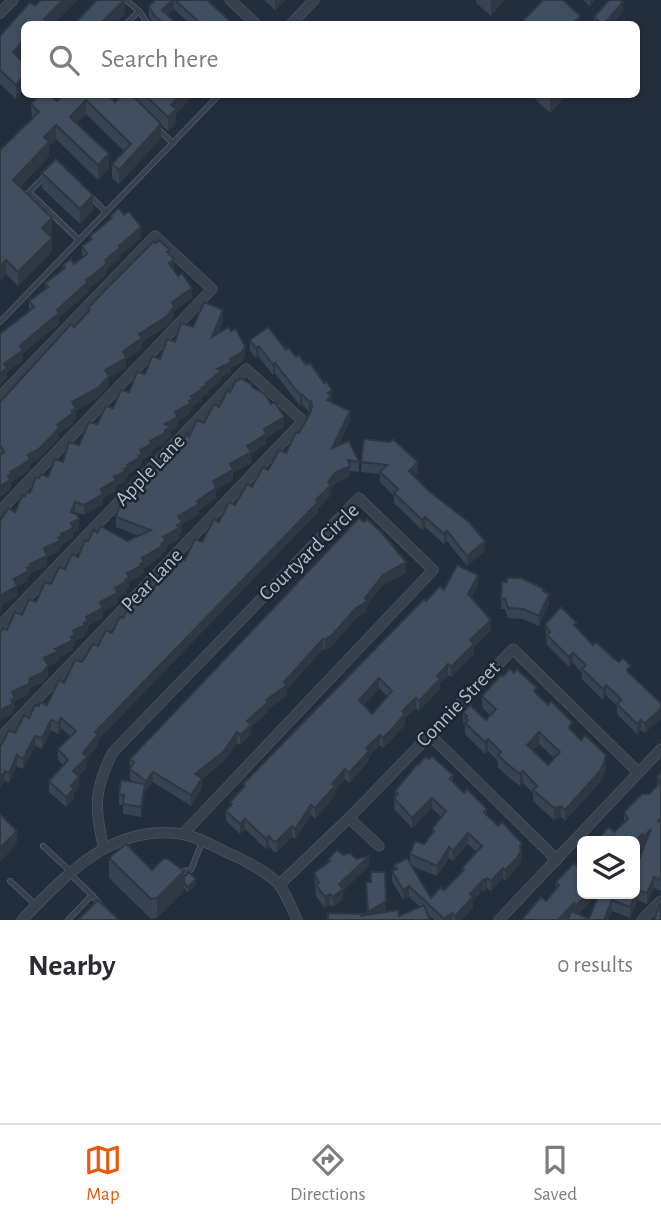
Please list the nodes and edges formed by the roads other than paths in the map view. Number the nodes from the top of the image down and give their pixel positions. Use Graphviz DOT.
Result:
graph roads {
  1 [pos="13,0"];
  2 [pos="126,0"];
  3 [pos="230,0"];
  4 [pos="314,0"];
  5 [pos="139,11"];
  6 [pos="0,13"];
  7 [pos="129,21"];
  8 [pos="146,21"];
  9 [pos="253,21"];
  10 [pos="293,21"];
  11 [pos="216,98"];
  12 [pos="156,127"];
  13 [pos="173,143"];
  14 [pos="47,174"];
  15 [pos="86,193"];
  16 [pos="106,212"];
  17 [pos="79,240"];
  18 [pos="0,322"];
  19 [pos="0,397"];
  20 [pos="303,421"];
  21 [pos="0,511"];
  22 [pos="0,626"];
  23 [pos="429,734"];
  24 [pos="0,738"];
  25 [pos="661,749"];
  26 [pos="638,772"];
  27 [pos="349,818"];
  28 [pos="183,834"];
  29 [pos="202,841"];
  30 [pos="43,846"];
  31 [pos="379,846"];
  32 [pos="104,849"];
  33 [pos="557,860"];
  34 [pos="69,872"];
  35 [pos="170,873"];
  36 [pos="10,881"];
  37 [pos="280,884"];
  38 [pos="92,895"];
  39 [pos="661,901"];
  40 [pos="100,904"];
  41 [pos="36,905"];
  42 [pos="23,920"];
  43 [pos="68,920"];
  44 [pos="297,920"];
  45 [pos="499,920"];
  46 [pos="642,920"];
  1 -- 6 [label="street"];
  2 -- 5 [label="lane"];
  3 -- 9 [label="street"];
  4 -- 10 [label="street"];
  5 -- 7 [label="lane"];
  5 -- 8 [label="lane"];
  11 -- 13 [label="lane"];
  12 -- 13 [label="lane"];
  13 -- 16 [label="lane"];
  14 -- 17 [label="lane"];
  15 -- 16 [label="lane"];
  16 -- 17 [label="lane"];
  17 -- 18 [label="lane"];
  19 -- 21 [label="street"];
  20 -- 22 [label="street, Apple Lane"];
  20 -- 24 [label="street, Pear Lane"];
  23 -- 26 [label="street, Connie Street"];
  23 -- 27 [label="street, Connie Street"];
  23 -- 33 [label="street"];
  25 -- 26 [label="street"];
  26 -- 33 [label="street"];
  27 -- 31 [label="street"];
  27 -- 37 [label="street, Connie Street"];
  28 -- 29 [label="street"];
  28 -- 32 [label="street"];
  28 -- 32 [label="street, Courtyard Circle"];
  29 -- 35 [label="lane"];
  29 -- 37 [label="street"];
  30 -- 34 [label="lane"];
  32 -- 34 [label="street"];
  33 -- 45 [label="street"];
  34 -- 38 [label="lane"];
  34 -- 41 [label="street"];
  36 -- 41 [label="lane"];
  37 -- 44 [label="street"];
  38 -- 40 [label="lane"];
  38 -- 43 [label="lane"];
  39 -- 46 [label="street"];
  41 -- 42 [label="street"];
}
